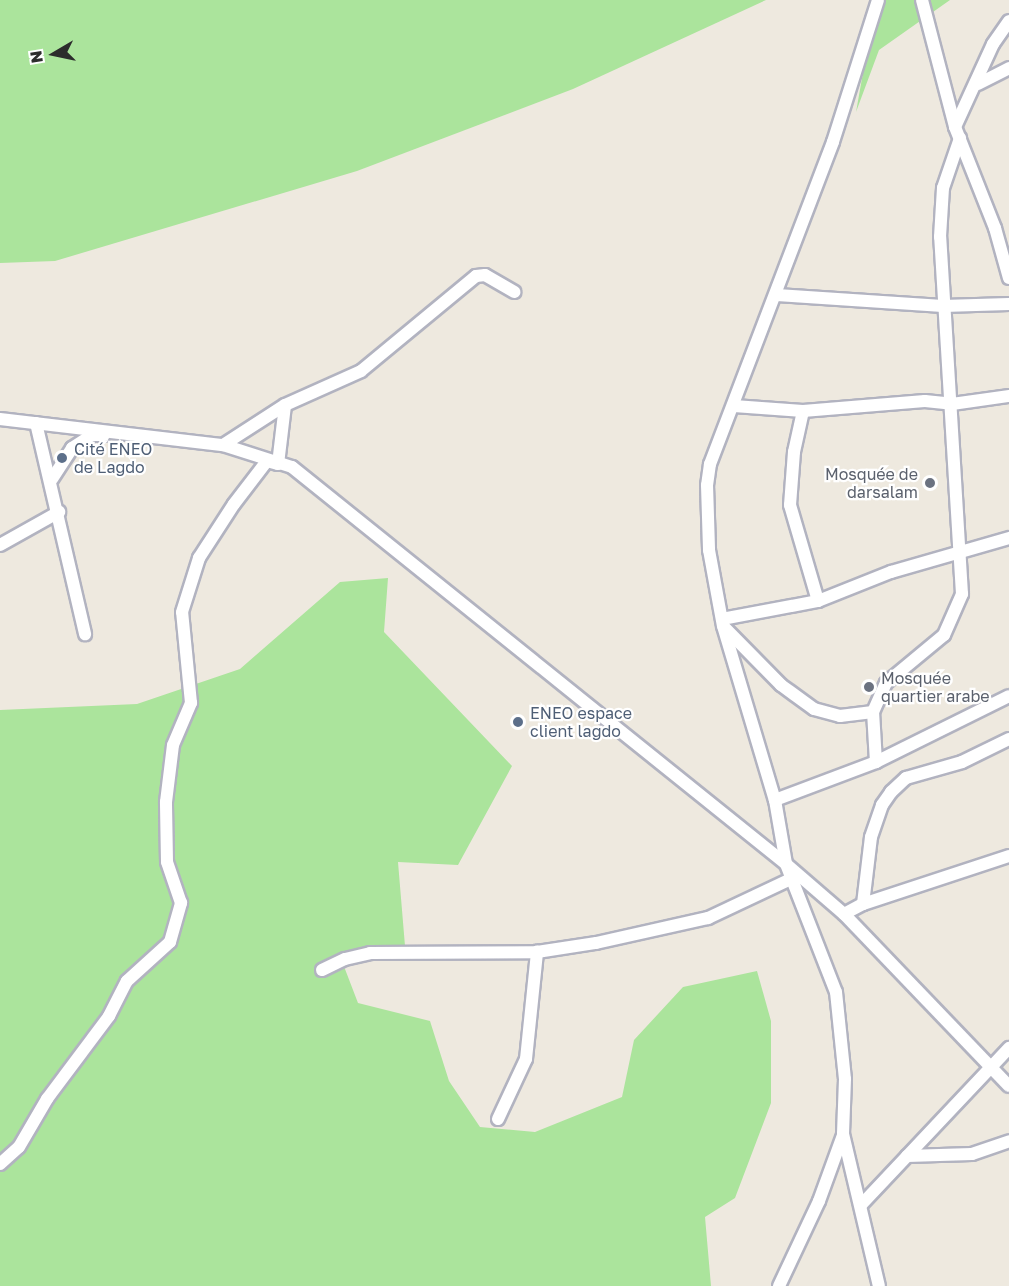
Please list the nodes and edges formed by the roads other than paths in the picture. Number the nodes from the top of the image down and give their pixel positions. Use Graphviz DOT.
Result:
graph roads {
  1 [pos="878,0"];
  2 [pos="922,0"];
  3 [pos="1009,21"];
  4 [pos="1009,68"];
  5 [pos="978,84"];
  6 [pos="958,132"];
  7 [pos="1009,278"];
  8 [pos="514,292"];
  9 [pos="777,295"];
  10 [pos="1009,304"];
  11 [pos="943,306"];
  12 [pos="1009,396"];
  13 [pos="952,404"];
  14 [pos="285,405"];
  15 [pos="734,406"];
  16 [pos="803,411"];
  17 [pos="0,419"];
  18 [pos="36,423"];
  19 [pos="134,434"];
  20 [pos="223,445"];
  21 [pos="278,464"];
  22 [pos="52,480"];
  23 [pos="59,512"];
  24 [pos="1009,538"];
  25 [pos="0,545"];
  26 [pos="961,551"];
  27 [pos="819,601"];
  28 [pos="722,623"];
  29 [pos="85,634"];
  30 [pos="1009,696"];
  31 [pos="873,712"];
  32 [pos="1009,739"];
  33 [pos="876,762"];
  34 [pos="775,800"];
  35 [pos="1009,856"];
  36 [pos="786,864"];
  37 [pos="793,878"];
  38 [pos="863,904"];
  39 [pos="844,914"];
  40 [pos="537,952"];
  41 [pos="322,970"];
  42 [pos="1009,1048"];
  43 [pos="991,1067"];
  44 [pos="1009,1086"];
  45 [pos="498,1119"];
  46 [pos="843,1134"];
  47 [pos="1009,1142"];
  48 [pos="907,1156"];
  49 [pos="0,1164"];
  50 [pos="861,1205"];
  51 [pos="779,1286"];
  52 [pos="879,1286"];
  1 -- 9 [label="street"];
  2 -- 6 [label="street"];
  3 -- 5 [label="street"];
  4 -- 5 [label="street"];
  5 -- 6 [label="street"];
  6 -- 7 [label="street"];
  6 -- 11 [label="street"];
  8 -- 14 [label="street"];
  9 -- 11 [label="street"];
  9 -- 15 [label="street"];
  10 -- 11 [label="street"];
  11 -- 13 [label="street"];
  12 -- 13 [label="street"];
  13 -- 16 [label="street"];
  13 -- 26 [label="street"];
  14 -- 20 [label="street"];
  14 -- 21 [label="street"];
  15 -- 16 [label="street"];
  15 -- 28 [label="street"];
  16 -- 27 [label="street"];
  17 -- 18 [label="street"];
  18 -- 19 [label="street"];
  18 -- 22 [label="street"];
  19 -- 20 [label="street"];
  19 -- 22 [label="street"];
  20 -- 21 [label="street"];
  21 -- 36 [label="street"];
  21 -- 49 [label="street"];
  22 -- 23 [label="street"];
  23 -- 25 [label="street"];
  23 -- 29 [label="street"];
  24 -- 26 [label="street"];
  26 -- 27 [label="street"];
  26 -- 31 [label="street"];
  27 -- 28 [label="street"];
  28 -- 31 [label="street"];
  28 -- 34 [label="street"];
  30 -- 33 [label="street"];
  31 -- 33 [label="street"];
  32 -- 38 [label="street"];
  33 -- 34 [label="street"];
  34 -- 36 [label="street"];
  35 -- 38 [label="street"];
  36 -- 37 [label="street"];
  36 -- 39 [label="street"];
  37 -- 40 [label="street"];
  37 -- 46 [label="street"];
  38 -- 39 [label="street"];
  39 -- 43 [label="street"];
  40 -- 41 [label="street"];
  40 -- 45 [label="street"];
  42 -- 43 [label="street"];
  43 -- 44 [label="street"];
  43 -- 48 [label="street"];
  46 -- 50 [label="street"];
  46 -- 51 [label="street"];
  47 -- 48 [label="street"];
  48 -- 50 [label="street"];
  50 -- 52 [label="street"];
}
